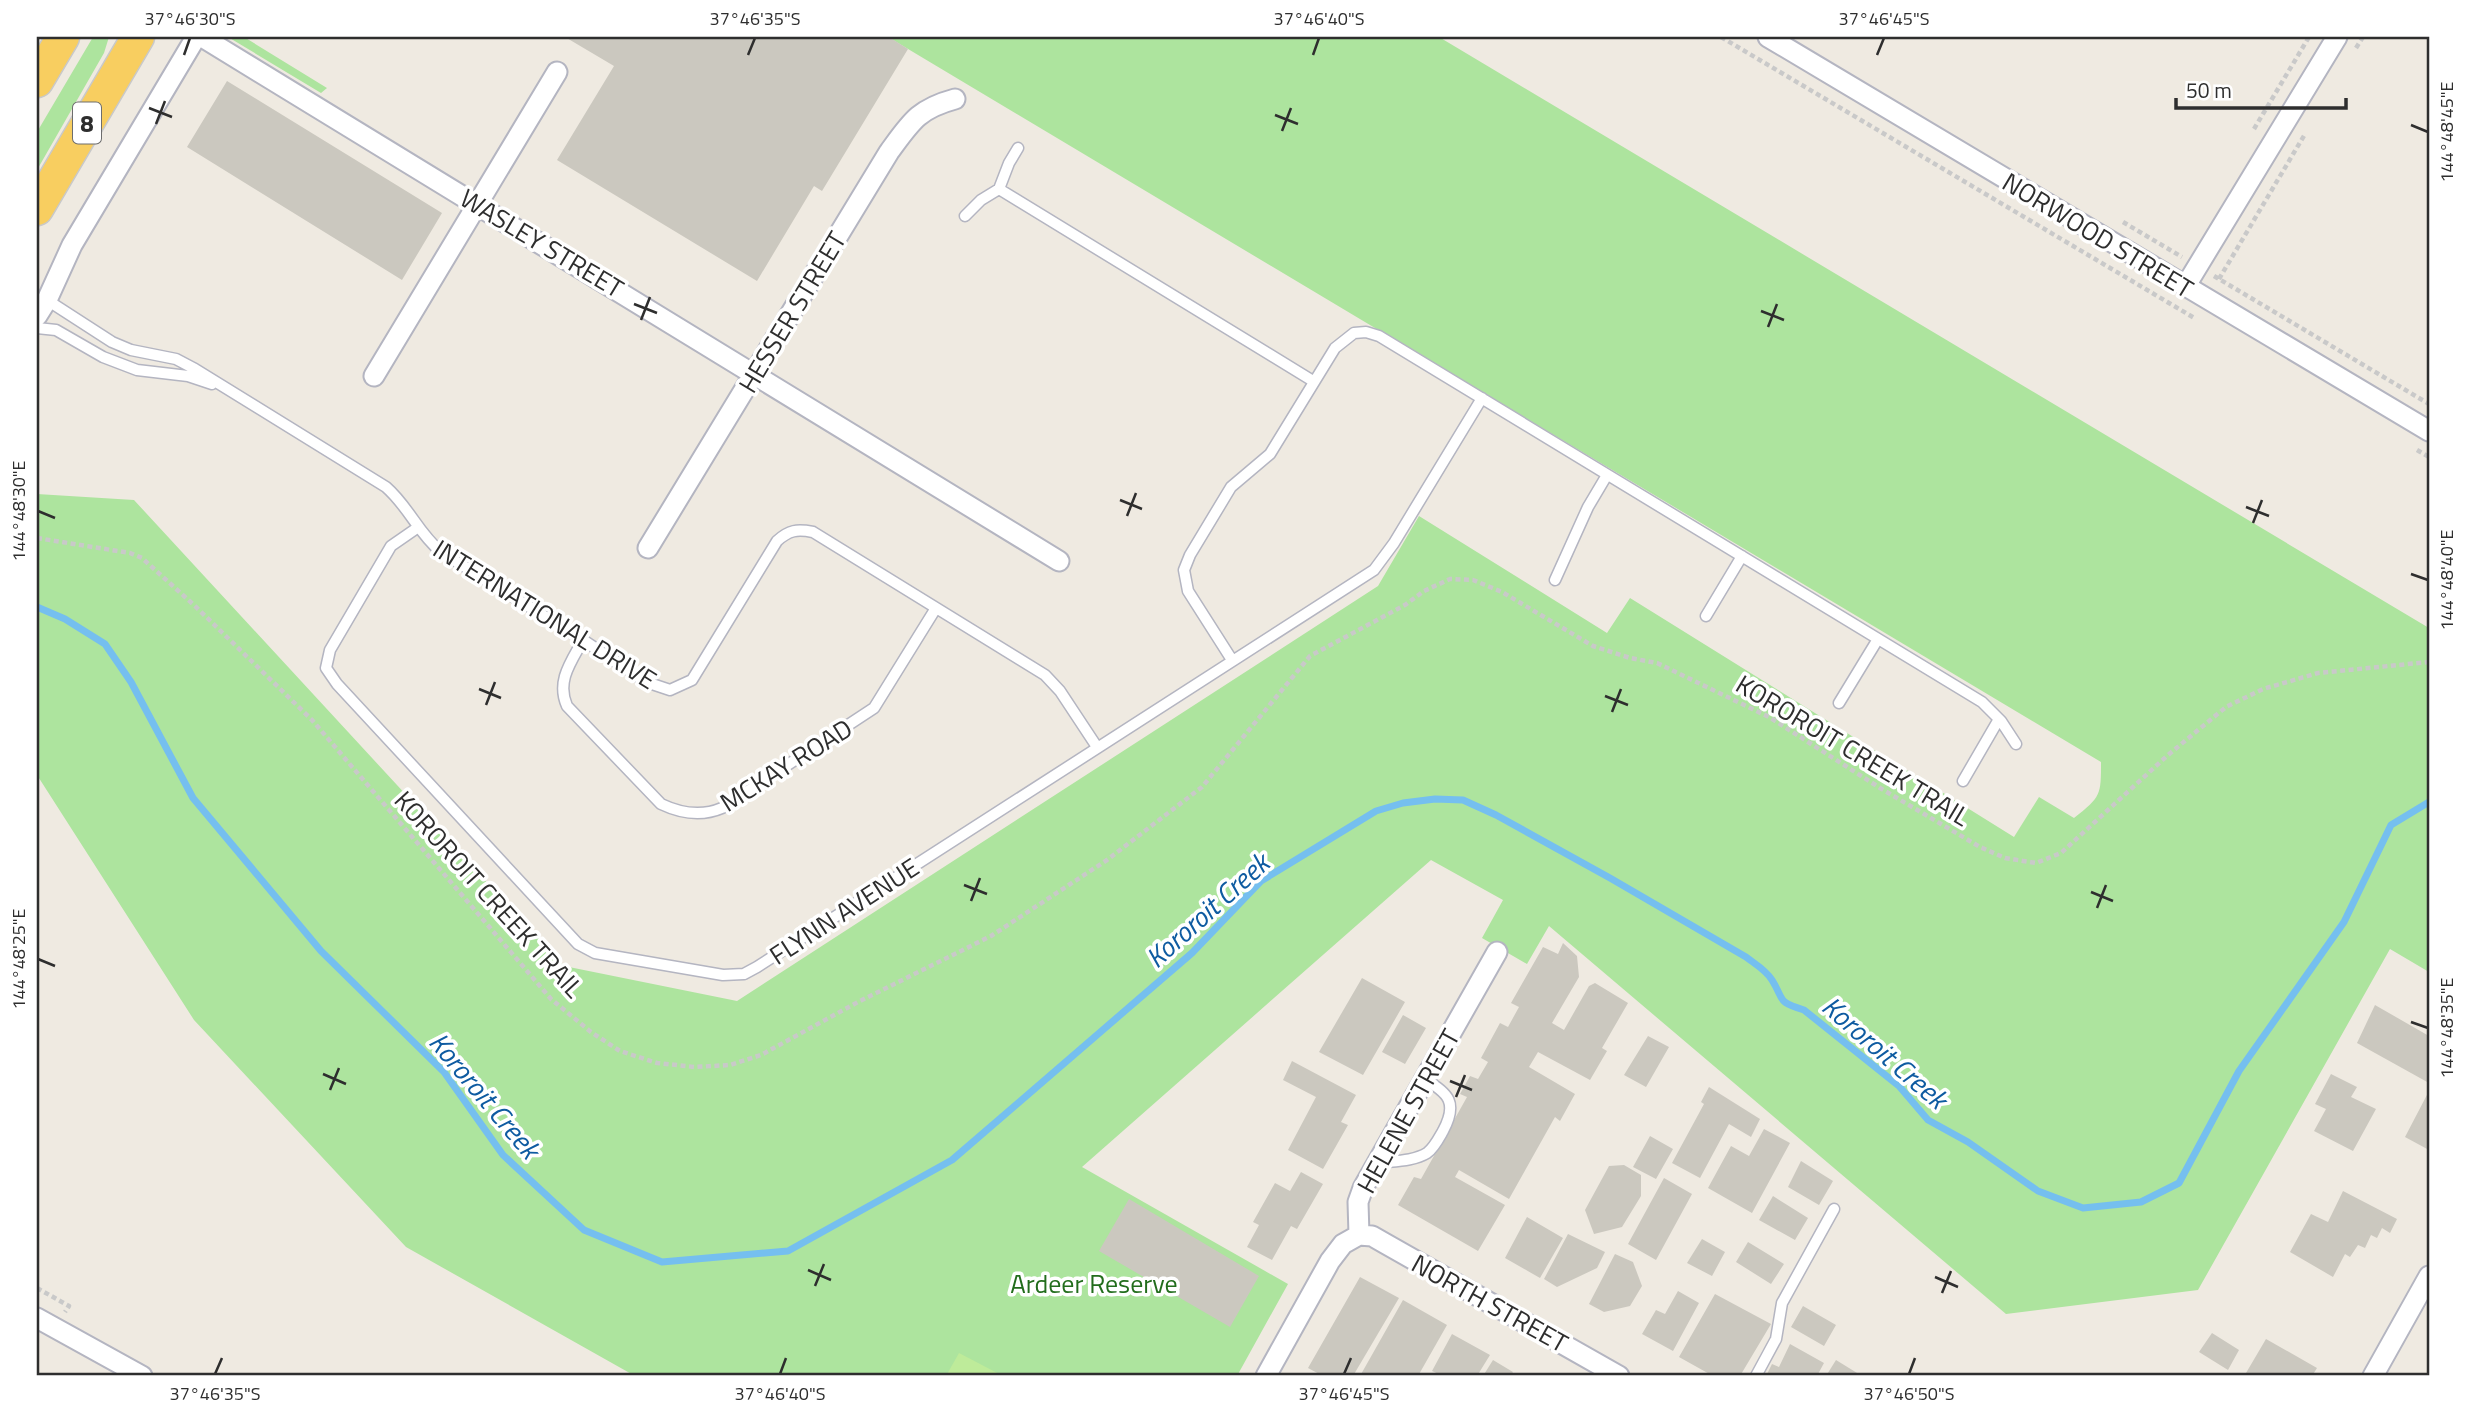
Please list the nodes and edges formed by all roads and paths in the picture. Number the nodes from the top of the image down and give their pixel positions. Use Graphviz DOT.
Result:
graph roads {
  1 [pos="62,37"];
  2 [pos="138,37"];
  3 [pos="196,37"];
  4 [pos="202,37"];
  5 [pos="1721,37"];
  6 [pos="1768,37"];
  7 [pos="2337,37"];
  8 [pos="2363,37"];
  9 [pos="2349,60"];
  10 [pos="557,72"];
  11 [pos="37,81"];
  12 [pos="955,99"];
  13 [pos="2308,129"];
  14 [pos="1018,148"];
  15 [pos="999,189"];
  16 [pos="478,204"];
  17 [pos="37,209"];
  18 [pos="965,216"];
  19 [pos="2219,279"];
  20 [pos="2185,287"];
  21 [pos="42,308"];
  22 [pos="2207,325"];
  23 [pos="37,328"];
  24 [pos="755,373"];
  25 [pos="374,376"];
  26 [pos="1314,382"];
  27 [pos="222,387"];
  28 [pos="1482,398"];
  29 [pos="2429,431"];
  30 [pos="2406,443"];
  31 [pos="2429,457"];
  32 [pos="1607,475"];
  33 [pos="417,528"];
  34 [pos="37,538"];
  35 [pos="648,548"];
  36 [pos="1742,556"];
  37 [pos="1059,561"];
  38 [pos="1555,580"];
  39 [pos="936,608"];
  40 [pos="1706,616"];
  41 [pos="1878,639"];
  42 [pos="583,640"];
  43 [pos="1233,660"];
  44 [pos="2429,662"];
  45 [pos="1839,703"];
  46 [pos="1999,719"];
  47 [pos="2016,744"];
  48 [pos="1097,747"];
  49 [pos="1963,781"];
  50 [pos="1497,952"];
  51 [pos="1424,1079"];
  52 [pos="1377,1163"];
  53 [pos="1835,1209"];
  54 [pos="1359,1235"];
  55 [pos="2429,1276"];
  56 [pos="37,1318"];
  57 [pos="142,1376"];
  58 [pos="1266,1376"];
  59 [pos="1619,1376"];
  60 [pos="1756,1376"];
  61 [pos="2373,1376"];
  1 -- 11 [label="highway"];
  2 -- 17 [label="highway, 8"];
  3 -- 21 [label="street"];
  4 -- 16 [label="street, WASLEY STREET"];
  5 -- 22 [label="path"];
  6 -- 20 [label="street, NORWOOD STREET"];
  7 -- 20 [label="street"];
  8 -- 9 [label="path"];
  10 -- 16 [label="street"];
  12 -- 24 [label="street, HESSER STREET"];
  13 -- 19 [label="path"];
  14 -- 15 [label="lane"];
  15 -- 18 [label="lane"];
  15 -- 26 [label="lane"];
  16 -- 24 [label="street, WASLEY STREET"];
  16 -- 25 [label="street"];
  20 -- 29 [label="street, NORWOOD STREET"];
  21 -- 27 [label="lane, INTERNATIONAL DRIVE"];
  23 -- 27 [label="lane, INTERNATIONAL DRIVE"];
  24 -- 35 [label="street, HESSER STREET"];
  24 -- 37 [label="street, WASLEY STREET"];
  26 -- 28 [label="lane"];
  26 -- 43 [label="lane"];
  27 -- 33 [label="lane, INTERNATIONAL DRIVE"];
  28 -- 32 [label="lane"];
  28 -- 43 [label="lane, FLYNN AVENUE"];
  30 -- 31 [label="path"];
  32 -- 36 [label="lane"];
  32 -- 38 [label="lane"];
  33 -- 42 [label="lane, INTERNATIONAL DRIVE"];
  33 -- 48 [label="lane, FLYNN AVENUE"];
  34 -- 44 [label="path, KOROROIT CREEK TRAIL"];
  36 -- 40 [label="lane"];
  36 -- 41 [label="lane"];
  39 -- 42 [label="lane, INTERNATIONAL DRIVE"];
  39 -- 42 [label="lane, MCKAY ROAD"];
  39 -- 48 [label="lane, INTERNATIONAL DRIVE"];
  41 -- 45 [label="lane"];
  41 -- 46 [label="lane"];
  43 -- 48 [label="lane, FLYNN AVENUE"];
  46 -- 47 [label="lane"];
  46 -- 49 [label="lane"];
  50 -- 51 [label="street, HELENE STREET"];
  51 -- 52 [label="street, HELENE STREET"];
  51 -- 52 [label="lane"];
  52 -- 54 [label="street, HELENE STREET"];
  53 -- 60 [label="lane"];
  54 -- 58 [label="street"];
  54 -- 59 [label="street, NORTH STREET"];
  55 -- 61 [label="street"];
  56 -- 57 [label="street"];
}
